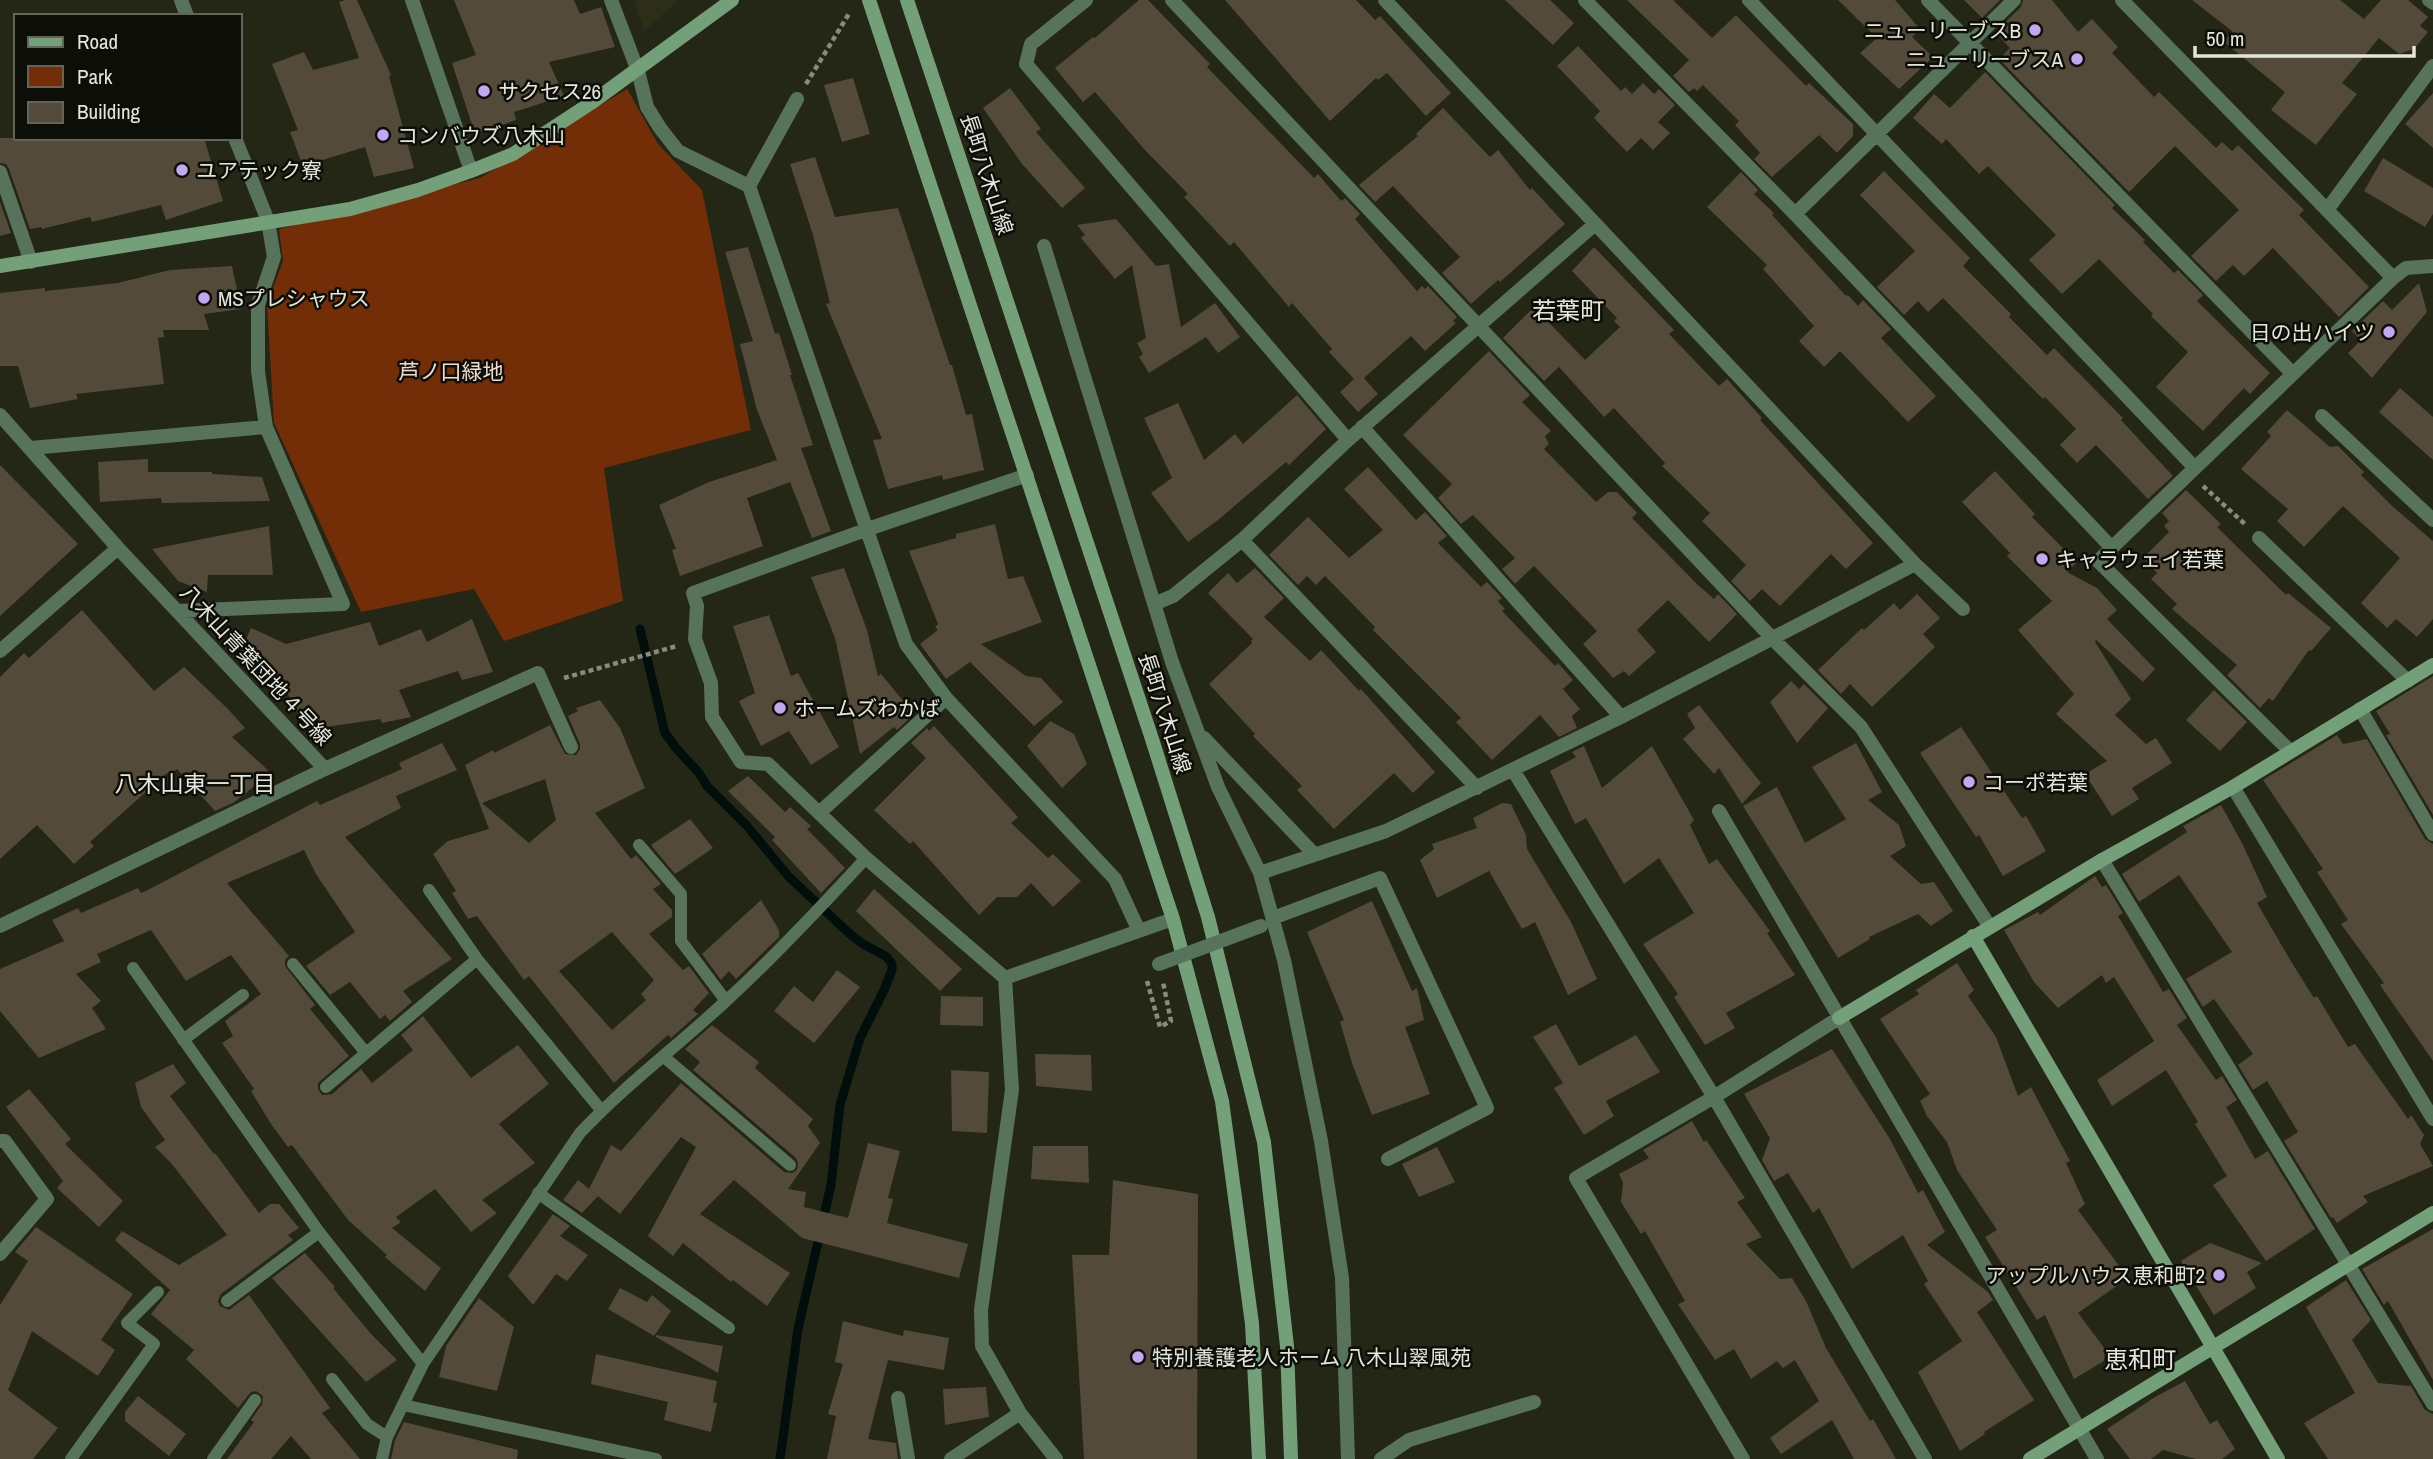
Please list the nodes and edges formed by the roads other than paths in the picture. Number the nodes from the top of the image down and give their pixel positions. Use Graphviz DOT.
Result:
graph roads {
  1 [pos="412,0"];
  2 [pos="611,0"];
  3 [pos="732,0"];
  4 [pos="869,0"];
  5 [pos="906,0"];
  6 [pos="1086,0"];
  7 [pos="1172,0"];
  8 [pos="1385,0"];
  9 [pos="1585,0"];
  10 [pos="1749,0"];
  11 [pos="1928,0"];
  12 [pos="2014,0"];
  13 [pos="2122,0"];
  14 [pos="1969,43"];
  15 [pos="2433,66"];
  16 [pos="638,71"];
  17 [pos="797,99"];
  18 [pos="1877,132"];
  19 [pos="236,140"];
  20 [pos="471,171"];
  21 [pos="0,172"];
  22 [pos="749,186"];
  23 [pos="2327,211"];
  24 [pos="1795,214"];
  25 [pos="268,221"];
  26 [pos="1595,224"];
  27 [pos="1044,246"];
  28 [pos="31,262"];
  29 [pos="0,266"];
  30 [pos="2433,266"];
  31 [pos="2393,278"];
  32 [pos="1480,327"];
  33 [pos="2293,374"];
  34 [pos="0,415"];
  35 [pos="2322,416"];
  36 [pos="1362,427"];
  37 [pos="266,428"];
  38 [pos="1348,440"];
  39 [pos="31,448"];
  40 [pos="2192,471"];
  41 [pos="1027,475"];
  42 [pos="2433,520"];
  43 [pos="868,529"];
  44 [pos="2259,538"];
  45 [pos="1242,540"];
  46 [pos="118,548"];
  47 [pos="2112,548"];
  48 [pos="1915,564"];
  49 [pos="1154,604"];
  50 [pos="1963,609"];
  51 [pos="177,611"];
  52 [pos="1771,637"];
  53 [pos="0,651"];
  54 [pos="2433,665"];
  55 [pos="2408,681"];
  56 [pos="946,698"];
  57 [pos="2360,709"];
  58 [pos="1622,717"];
  59 [pos="1198,732"];
  60 [pos="571,747"];
  61 [pos="2290,751"];
  62 [pos="325,769"];
  63 [pos="1513,770"];
  64 [pos="2233,787"];
  65 [pos="1477,788"];
  66 [pos="1719,811"];
  67 [pos="820,813"];
  68 [pos="2433,834"];
  69 [pos="639,845"];
  70 [pos="1314,855"];
  71 [pos="866,858"];
  72 [pos="2102,860"];
  73 [pos="1261,873"];
  74 [pos="429,890"];
  75 [pos="1173,919"];
  76 [pos="1269,922"];
  77 [pos="0,926"];
  78 [pos="1990,927"];
  79 [pos="1139,931"];
  80 [pos="1973,936"];
  81 [pos="477,959"];
  82 [pos="293,964"];
  83 [pos="1159,964"];
  84 [pos="133,968"];
  85 [pos="1006,978"];
  86 [pos="243,995"];
  87 [pos="726,1001"];
  88 [pos="1839,1018"];
  89 [pos="183,1040"];
  90 [pos="366,1053"];
  91 [pos="663,1056"];
  92 [pos="326,1087"];
  93 [pos="1714,1097"];
  94 [pos="601,1110"];
  95 [pos="2433,1119"];
  96 [pos="0,1141"];
  97 [pos="1388,1159"];
  98 [pos="790,1165"];
  99 [pos="538,1194"];
  100 [pos="2433,1213"];
  101 [pos="319,1233"];
  102 [pos="0,1254"];
  103 [pos="2347,1264"];
  104 [pos="158,1292"];
  105 [pos="227,1301"];
  106 [pos="729,1328"];
  107 [pos="2213,1348"];
  108 [pos="423,1364"];
  109 [pos="332,1379"];
  110 [pos="898,1398"];
  111 [pos="255,1400"];
  112 [pos="1534,1402"];
  113 [pos="2433,1404"];
  114 [pos="403,1405"];
  115 [pos="1020,1413"];
  116 [pos="2080,1429"];
  117 [pos="387,1437"];
  118 [pos="71,1459"];
  119 [pos="213,1459"];
  120 [pos="382,1459"];
  121 [pos="656,1459"];
  122 [pos="908,1459"];
  123 [pos="951,1459"];
  124 [pos="1056,1459"];
  125 [pos="1259,1459"];
  126 [pos="1291,1459"];
  127 [pos="1348,1459"];
  128 [pos="1381,1459"];
  129 [pos="1743,1459"];
  130 [pos="1925,1459"];
  131 [pos="2030,1459"];
  132 [pos="2097,1459"];
  133 [pos="2278,1459"];
  1 -- 20 [label="street"];
  2 -- 16 [label="street"];
  3 -- 16 [label="street"];
  4 -- 41 [label="street"];
  5 -- 126 [label="street, 長町八木山線"];
  6 -- 38 [label="street"];
  7 -- 32 [label="street"];
  8 -- 26 [label="street"];
  9 -- 24 [label="street"];
  10 -- 18 [label="street"];
  11 -- 14 [label="street"];
  12 -- 14 [label="street"];
  13 -- 23 [label="street"];
  14 -- 18 [label="street"];
  14 -- 33 [label="street"];
  15 -- 23 [label="street"];
  16 -- 20 [label="street"];
  16 -- 22 [label="street"];
  17 -- 22 [label="street"];
  18 -- 24 [label="street"];
  18 -- 40 [label="street"];
  19 -- 25 [label="street"];
  20 -- 25 [label="street"];
  21 -- 28 [label="street"];
  22 -- 43 [label="street"];
  23 -- 31 [label="street"];
  24 -- 47 [label="street"];
  25 -- 28 [label="street"];
  25 -- 37 [label="street"];
  26 -- 32 [label="street"];
  26 -- 48 [label="street"];
  27 -- 49 [label="street"];
  28 -- 29 [label="street"];
  30 -- 31 [label="street"];
  31 -- 33 [label="street"];
  32 -- 36 [label="street"];
  32 -- 52 [label="street"];
  33 -- 40 [label="street"];
  34 -- 39 [label="street, 八木山青葉団地４号線"];
  35 -- 42 [label="street"];
  36 -- 38 [label="street"];
  36 -- 58 [label="street"];
  37 -- 39 [label="street"];
  37 -- 51 [label="street"];
  38 -- 45 [label="street"];
  39 -- 46 [label="street, 八木山青葉団地４号線"];
  40 -- 47 [label="street"];
  41 -- 43 [label="street"];
  41 -- 75 [label="street"];
  43 -- 56 [label="street"];
  43 -- 67 [label="street"];
  44 -- 55 [label="street"];
  45 -- 49 [label="street"];
  45 -- 65 [label="street"];
  46 -- 51 [label="street, 八木山青葉団地４号線"];
  46 -- 53 [label="street"];
  47 -- 61 [label="street"];
  48 -- 50 [label="street"];
  48 -- 52 [label="street"];
  49 -- 59 [label="street"];
  51 -- 62 [label="street, 八木山青葉団地４号線"];
  52 -- 58 [label="street"];
  52 -- 78 [label="street"];
  54 -- 55 [label="street"];
  55 -- 57 [label="street"];
  56 -- 67 [label="street"];
  56 -- 79 [label="street"];
  57 -- 61 [label="street"];
  57 -- 68 [label="street"];
  58 -- 63 [label="street"];
  59 -- 70 [label="street"];
  59 -- 73 [label="street"];
  60 -- 62 [label="street"];
  61 -- 64 [label="street"];
  62 -- 77 [label="street, 八木山青葉団地４号線"];
  63 -- 65 [label="street"];
  63 -- 93 [label="street"];
  64 -- 72 [label="street"];
  64 -- 95 [label="street"];
  65 -- 70 [label="street"];
  66 -- 88 [label="street"];
  67 -- 71 [label="street"];
  69 -- 87 [label="lane"];
  70 -- 73 [label="street"];
  71 -- 85 [label="street"];
  71 -- 87 [label="lane"];
  72 -- 78 [label="street"];
  72 -- 103 [label="street"];
  73 -- 76 [label="street"];
  74 -- 81 [label="lane"];
  75 -- 79 [label="street"];
  75 -- 125 [label="street"];
  76 -- 83 [label="street, bridge"];
  76 -- 97 [label="street"];
  76 -- 127 [label="street"];
  78 -- 80 [label="street"];
  79 -- 85 [label="street"];
  80 -- 88 [label="street"];
  80 -- 107 [label="street"];
  81 -- 90 [label="lane"];
  81 -- 94 [label="lane"];
  82 -- 90 [label="lane"];
  84 -- 89 [label="lane"];
  85 -- 115 [label="street"];
  86 -- 89 [label="lane"];
  87 -- 91 [label="lane"];
  88 -- 93 [label="street"];
  88 -- 116 [label="street"];
  89 -- 101 [label="lane"];
  90 -- 92 [label="lane"];
  91 -- 94 [label="lane"];
  91 -- 98 [label="lane"];
  93 -- 129 [label="street"];
  93 -- 130 [label="street"];
  94 -- 99 [label="lane"];
  96 -- 102 [label="street"];
  99 -- 106 [label="lane"];
  99 -- 108 [label="lane"];
  100 -- 103 [label="street"];
  101 -- 105 [label="lane"];
  101 -- 108 [label="lane"];
  103 -- 107 [label="street"];
  103 -- 113 [label="street"];
  104 -- 118 [label="lane"];
  107 -- 116 [label="street"];
  107 -- 133 [label="street"];
  108 -- 114 [label="lane"];
  109 -- 117 [label="lane"];
  110 -- 122 [label="street"];
  111 -- 119 [label="lane"];
  112 -- 128 [label="street"];
  114 -- 117 [label="lane"];
  114 -- 121 [label="lane"];
  115 -- 123 [label="street"];
  115 -- 124 [label="street"];
  116 -- 131 [label="street"];
  116 -- 132 [label="street"];
  117 -- 120 [label="lane"];
}
